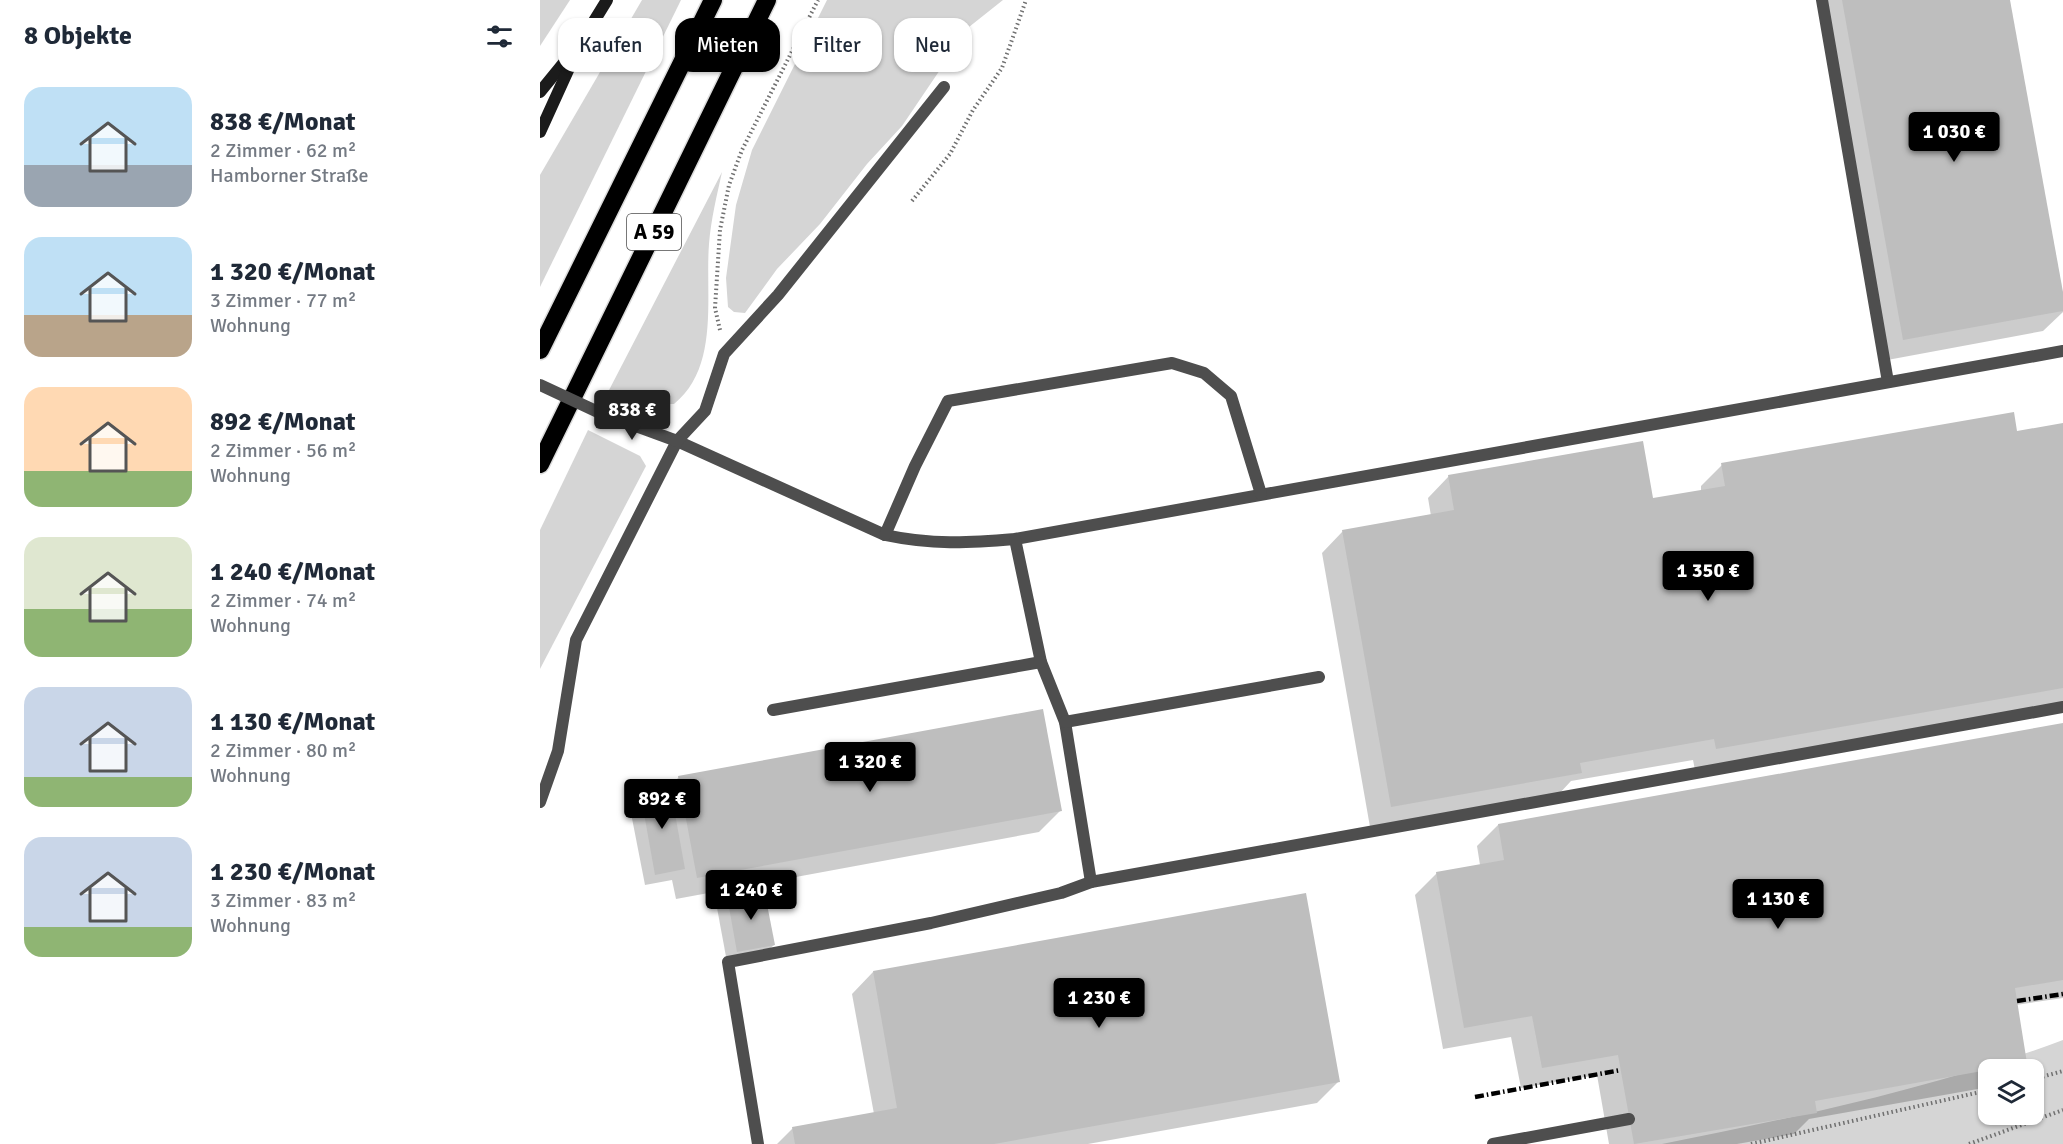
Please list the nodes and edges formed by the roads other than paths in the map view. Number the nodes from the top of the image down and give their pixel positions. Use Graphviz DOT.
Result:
graph roads {
  1 [pos="607,0"];
  2 [pos="713,0"];
  3 [pos="767,0"];
  4 [pos="1822,0"];
  5 [pos="596,18"];
  6 [pos="558,70"];
  7 [pos="567,72"];
  8 [pos="944,87"];
  9 [pos="540,92"];
  10 [pos="540,132"];
  11 [pos="540,350"];
  12 [pos="2063,351"];
  13 [pos="1888,382"];
  14 [pos="540,385"];
  15 [pos="676,441"];
  16 [pos="540,464"];
  17 [pos="1261,494"];
  18 [pos="885,535"];
  19 [pos="1015,539"];
  20 [pos="1041,662"];
  21 [pos="1319,677"];
  22 [pos="2063,707"];
  23 [pos="772,710"];
  24 [pos="1065,722"];
  25 [pos="540,802"];
  26 [pos="1091,882"];
  27 [pos="1629,1119"];
  28 [pos="758,1144"];
  29 [pos="1493,1144"];
  1 -- 5 [label="street"];
  2 -- 11 [label="highway, A 59"];
  3 -- 16 [label="highway, A 59"];
  4 -- 13 [label="street"];
  6 -- 9 [label="street"];
  7 -- 10 [label="street"];
  8 -- 15 [label="street"];
  12 -- 13 [label="street"];
  13 -- 17 [label="street"];
  14 -- 15 [label="street, bridge"];
  15 -- 18 [label="street"];
  15 -- 25 [label="street"];
  17 -- 18 [label="street"];
  17 -- 19 [label="street"];
  18 -- 19 [label="street"];
  19 -- 20 [label="street"];
  20 -- 23 [label="street"];
  20 -- 24 [label="street"];
  21 -- 24 [label="street"];
  22 -- 26 [label="street"];
  24 -- 26 [label="street"];
  26 -- 28 [label="street"];
  27 -- 29 [label="street"];
}
